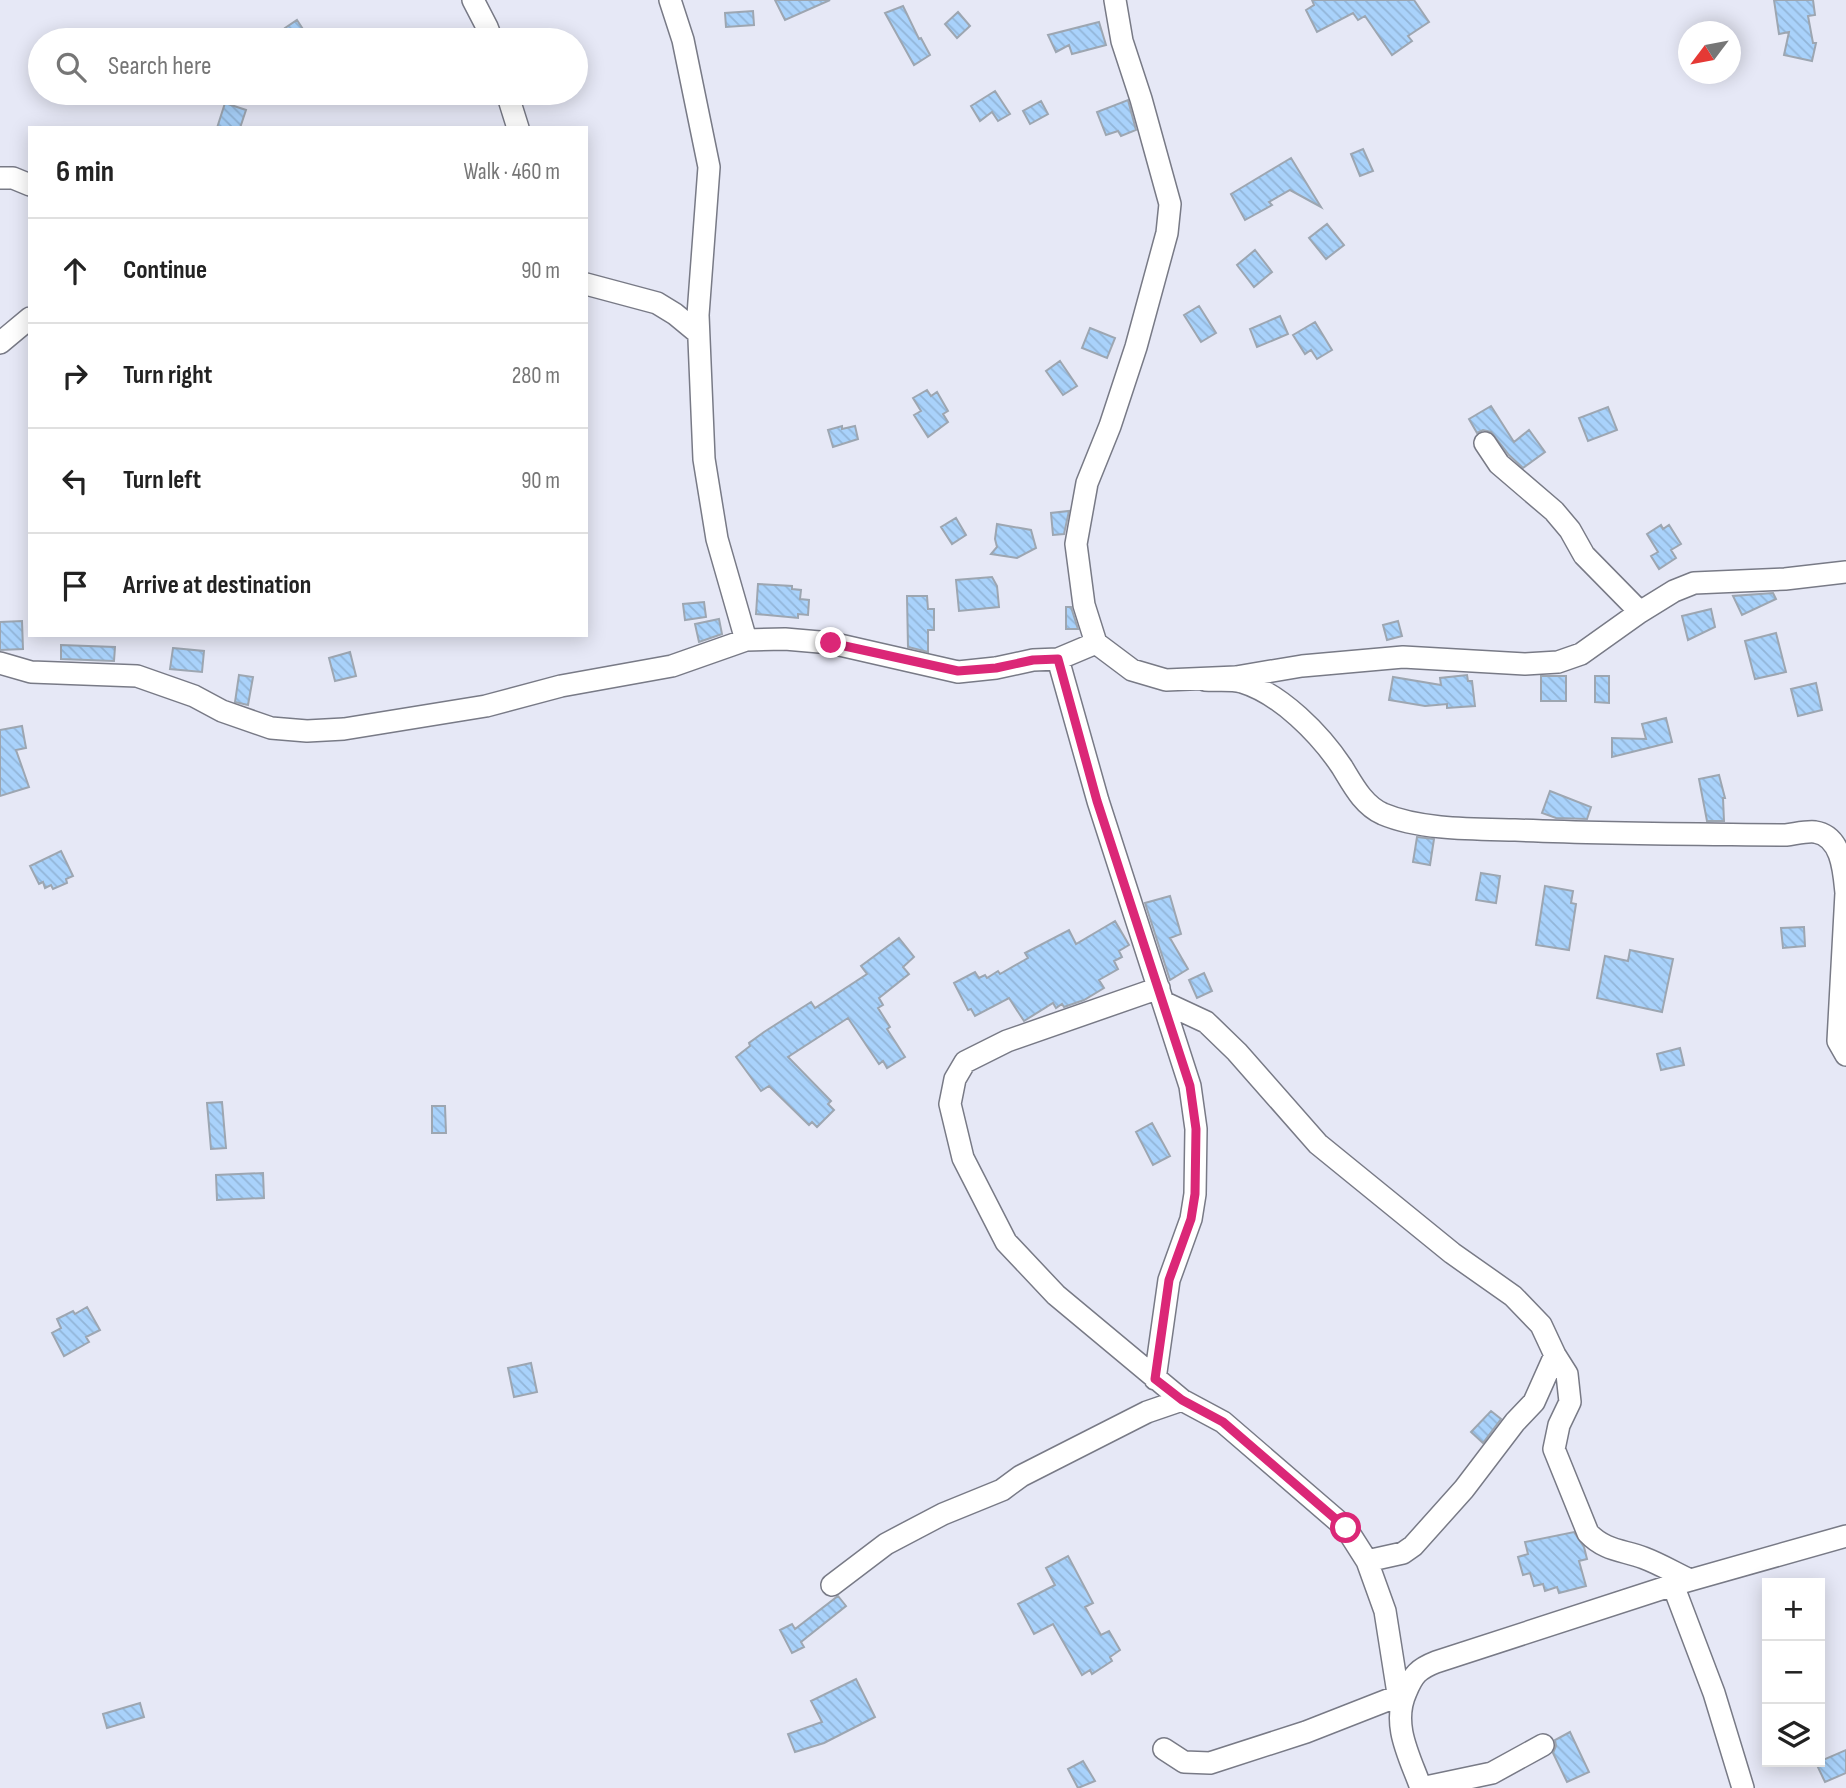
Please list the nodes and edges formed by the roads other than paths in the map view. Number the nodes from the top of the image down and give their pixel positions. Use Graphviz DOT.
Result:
graph roads {
  1 [pos="473,0"];
  2 [pos="670,0"];
  3 [pos="1115,0"];
  4 [pos="487,28"];
  5 [pos="511,105"];
  6 [pos="517,126"];
  7 [pos="0,178"];
  8 [pos="28,184"];
  9 [pos="588,271"];
  10 [pos="588,285"];
  11 [pos="613,292"];
  12 [pos="28,320"];
  13 [pos="698,333"];
  14 [pos="0,343"];
  15 [pos="1485,443"];
  16 [pos="1846,572"];
  17 [pos="1640,612"];
  18 [pos="746,639"];
  19 [pos="1096,643"];
  20 [pos="1058,659"];
  21 [pos="0,663"];
  22 [pos="1205,680"];
  23 [pos="1161,995"];
  24 [pos="1846,1055"];
  25 [pos="1555,1355"];
  26 [pos="1155,1379"];
  27 [pos="1182,1400"];
  28 [pos="1846,1536"];
  29 [pos="1367,1561"];
  30 [pos="1682,1582"];
  31 [pos="832,1585"];
  32 [pos="1399,1701"];
  33 [pos="1543,1745"];
  34 [pos="1164,1749"];
  35 [pos="1743,1788"];
  1 -- 4 [label="street"];
  2 -- 13 [label="street"];
  3 -- 19 [label="street"];
  5 -- 6 [label="street"];
  7 -- 8 [label="street"];
  9 -- 11 [label="street"];
  10 -- 11 [label="street"];
  11 -- 13 [label="street"];
  12 -- 14 [label="street"];
  13 -- 18 [label="street"];
  15 -- 17 [label="street"];
  16 -- 17 [label="street"];
  17 -- 22 [label="street"];
  18 -- 20 [label="street"];
  18 -- 21 [label="street"];
  19 -- 20 [label="street"];
  19 -- 22 [label="street"];
  20 -- 23 [label="street"];
  22 -- 24 [label="street"];
  23 -- 25 [label="street"];
  23 -- 26 [label="street"];
  23 -- 26 [label="street"];
  25 -- 29 [label="street"];
  25 -- 30 [label="street"];
  26 -- 27 [label="street"];
  27 -- 29 [label="street"];
  27 -- 31 [label="street"];
  28 -- 30 [label="street"];
  29 -- 32 [label="street"];
  30 -- 32 [label="street"];
  30 -- 35 [label="street"];
  32 -- 33 [label="street"];
  32 -- 34 [label="street"];
}
